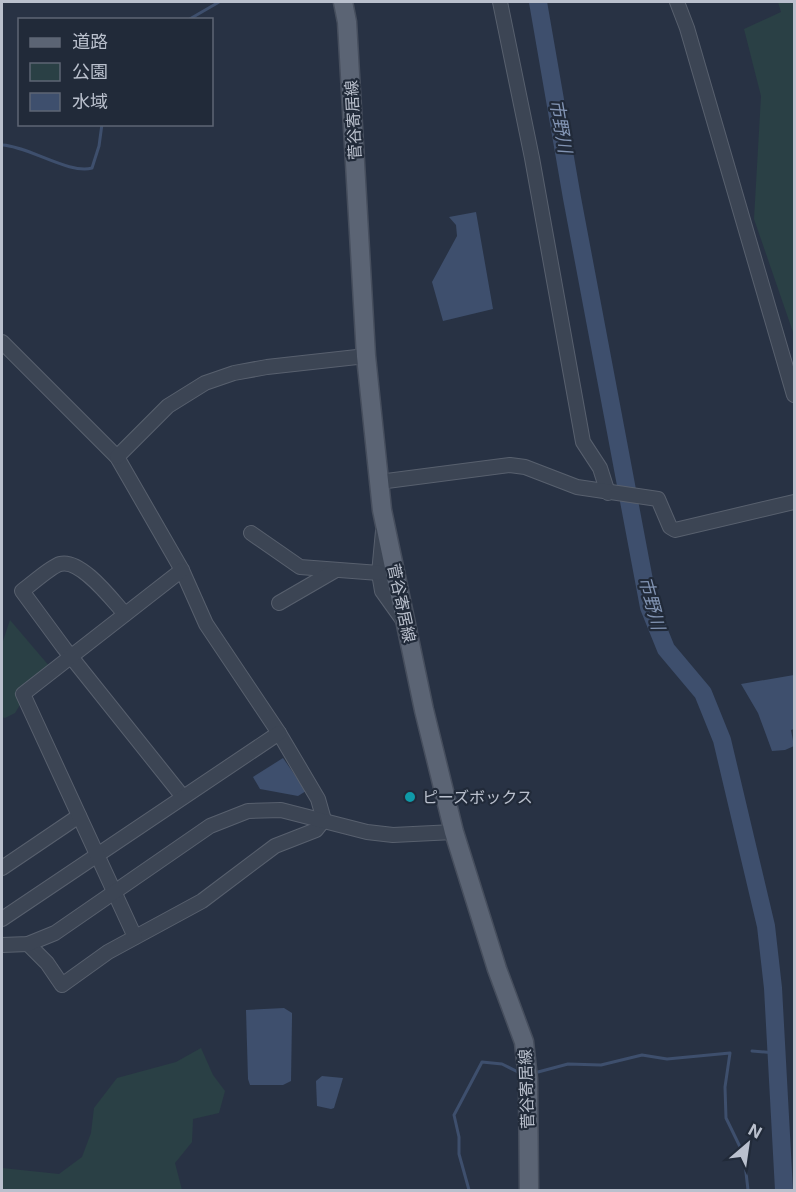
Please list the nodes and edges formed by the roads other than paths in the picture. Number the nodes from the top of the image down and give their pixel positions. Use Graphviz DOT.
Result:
graph roads {
  1 [pos="343,2"];
  2 [pos="500,2"];
  3 [pos="677,2"];
  4 [pos="2,342"];
  5 [pos="366,356"];
  6 [pos="795,395"];
  7 [pos="117,457"];
  8 [pos="379,482"];
  9 [pos="611,494"];
  10 [pos="795,502"];
  11 [pos="384,517"];
  12 [pos="251,533"];
  13 [pos="182,570"];
  14 [pos="336,570"];
  15 [pos="379,573"];
  16 [pos="279,603"];
  17 [pos="124,614"];
  18 [pos="406,624"];
  19 [pos="71,656"];
  20 [pos="279,733"];
  21 [pos="183,797"];
  22 [pos="79,816"];
  23 [pos="324,820"];
  24 [pos="454,832"];
  25 [pos="97,856"];
  26 [pos="2,868"];
  27 [pos="115,892"];
  28 [pos="2,919"];
  29 [pos="135,937"];
  30 [pos="28,944"];
  31 [pos="2,945"];
  32 [pos="529,1191"];
  1 -- 5 [label="main road, 菅谷寄居線"];
  2 -- 9 [label="street"];
  3 -- 6 [label="street"];
  4 -- 7 [label="street"];
  5 -- 7 [label="street"];
  5 -- 8 [label="main road, 菅谷寄居線"];
  7 -- 13 [label="street"];
  8 -- 9 [label="street"];
  8 -- 11 [label="main road, 菅谷寄居線"];
  9 -- 10 [label="street"];
  11 -- 15 [label="street"];
  11 -- 18 [label="main road, 菅谷寄居線"];
  12 -- 14 [label="street"];
  13 -- 17 [label="street"];
  13 -- 20 [label="street"];
  14 -- 15 [label="street"];
  14 -- 16 [label="street"];
  15 -- 18 [label="street"];
  17 -- 19 [label="street"];
  17 -- 19 [label="street"];
  18 -- 24 [label="main road, 菅谷寄居線"];
  19 -- 21 [label="street"];
  19 -- 22 [label="street"];
  20 -- 21 [label="street"];
  20 -- 23 [label="street"];
  21 -- 25 [label="street"];
  22 -- 25 [label="street"];
  22 -- 26 [label="street"];
  23 -- 24 [label="street"];
  23 -- 27 [label="street"];
  23 -- 29 [label="street"];
  24 -- 32 [label="main road, 菅谷寄居線"];
  25 -- 27 [label="street"];
  25 -- 28 [label="street"];
  27 -- 29 [label="street"];
  27 -- 30 [label="street"];
  29 -- 30 [label="street"];
  30 -- 31 [label="street"];
}
